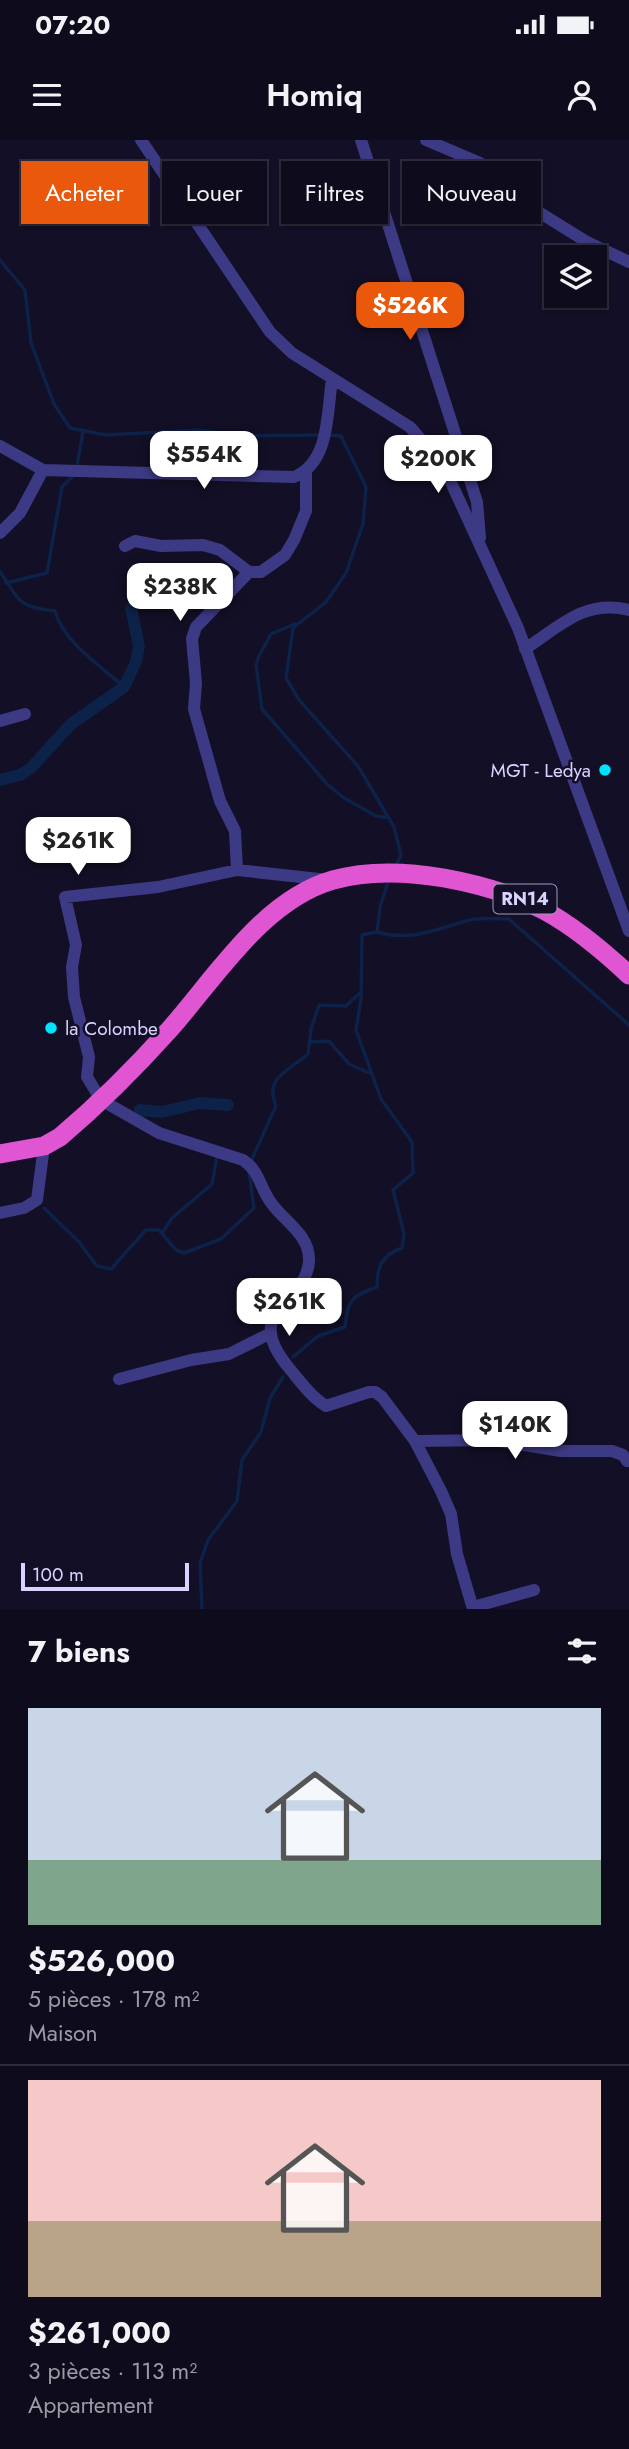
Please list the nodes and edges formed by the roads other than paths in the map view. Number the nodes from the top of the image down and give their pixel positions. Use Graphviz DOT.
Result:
graph roads {
  1 [pos="141,140"];
  2 [pos="361,140"];
  3 [pos="426,140"];
  4 [pos="629,262"];
  5 [pos="332,379"];
  6 [pos="0,446"];
  7 [pos="43,470"];
  8 [pos="306,473"];
  9 [pos="0,533"];
  10 [pos="480,542"];
  11 [pos="125,546"];
  12 [pos="249,572"];
  13 [pos="629,610"];
  14 [pos="525,649"];
  15 [pos="25,714"];
  16 [pos="0,721"];
  17 [pos="237,870"];
  18 [pos="332,880"];
  19 [pos="629,931"];
  20 [pos="629,975"];
  21 [pos="101,1100"];
  22 [pos="44,1146"];
  23 [pos="0,1154"];
  24 [pos="0,1213"];
  25 [pos="271,1333"];
  26 [pos="119,1379"];
  27 [pos="415,1441"];
  28 [pos="627,1461"];
  29 [pos="534,1590"];
  30 [pos="473,1608"];
  1 -- 5 [label="street"];
  2 -- 10 [label="street"];
  3 -- 4 [label="street"];
  5 -- 8 [label="street"];
  5 -- 10 [label="street"];
  6 -- 7 [label="street"];
  7 -- 8 [label="street"];
  7 -- 9 [label="street"];
  8 -- 12 [label="street"];
  10 -- 14 [label="street"];
  11 -- 12 [label="street"];
  12 -- 17 [label="street"];
  13 -- 14 [label="street"];
  14 -- 19 [label="street"];
  15 -- 16 [label="street"];
  17 -- 18 [label="street"];
  17 -- 21 [label="street"];
  18 -- 20 [label="highway, RN14"];
  18 -- 21 [label="highway, RN14"];
  21 -- 22 [label="highway, RN14"];
  21 -- 25 [label="street"];
  22 -- 23 [label="highway, RN14"];
  22 -- 24 [label="street"];
  25 -- 26 [label="street"];
  25 -- 27 [label="street"];
  27 -- 28 [label="street"];
  27 -- 30 [label="street"];
  29 -- 30 [label="street"];
}
